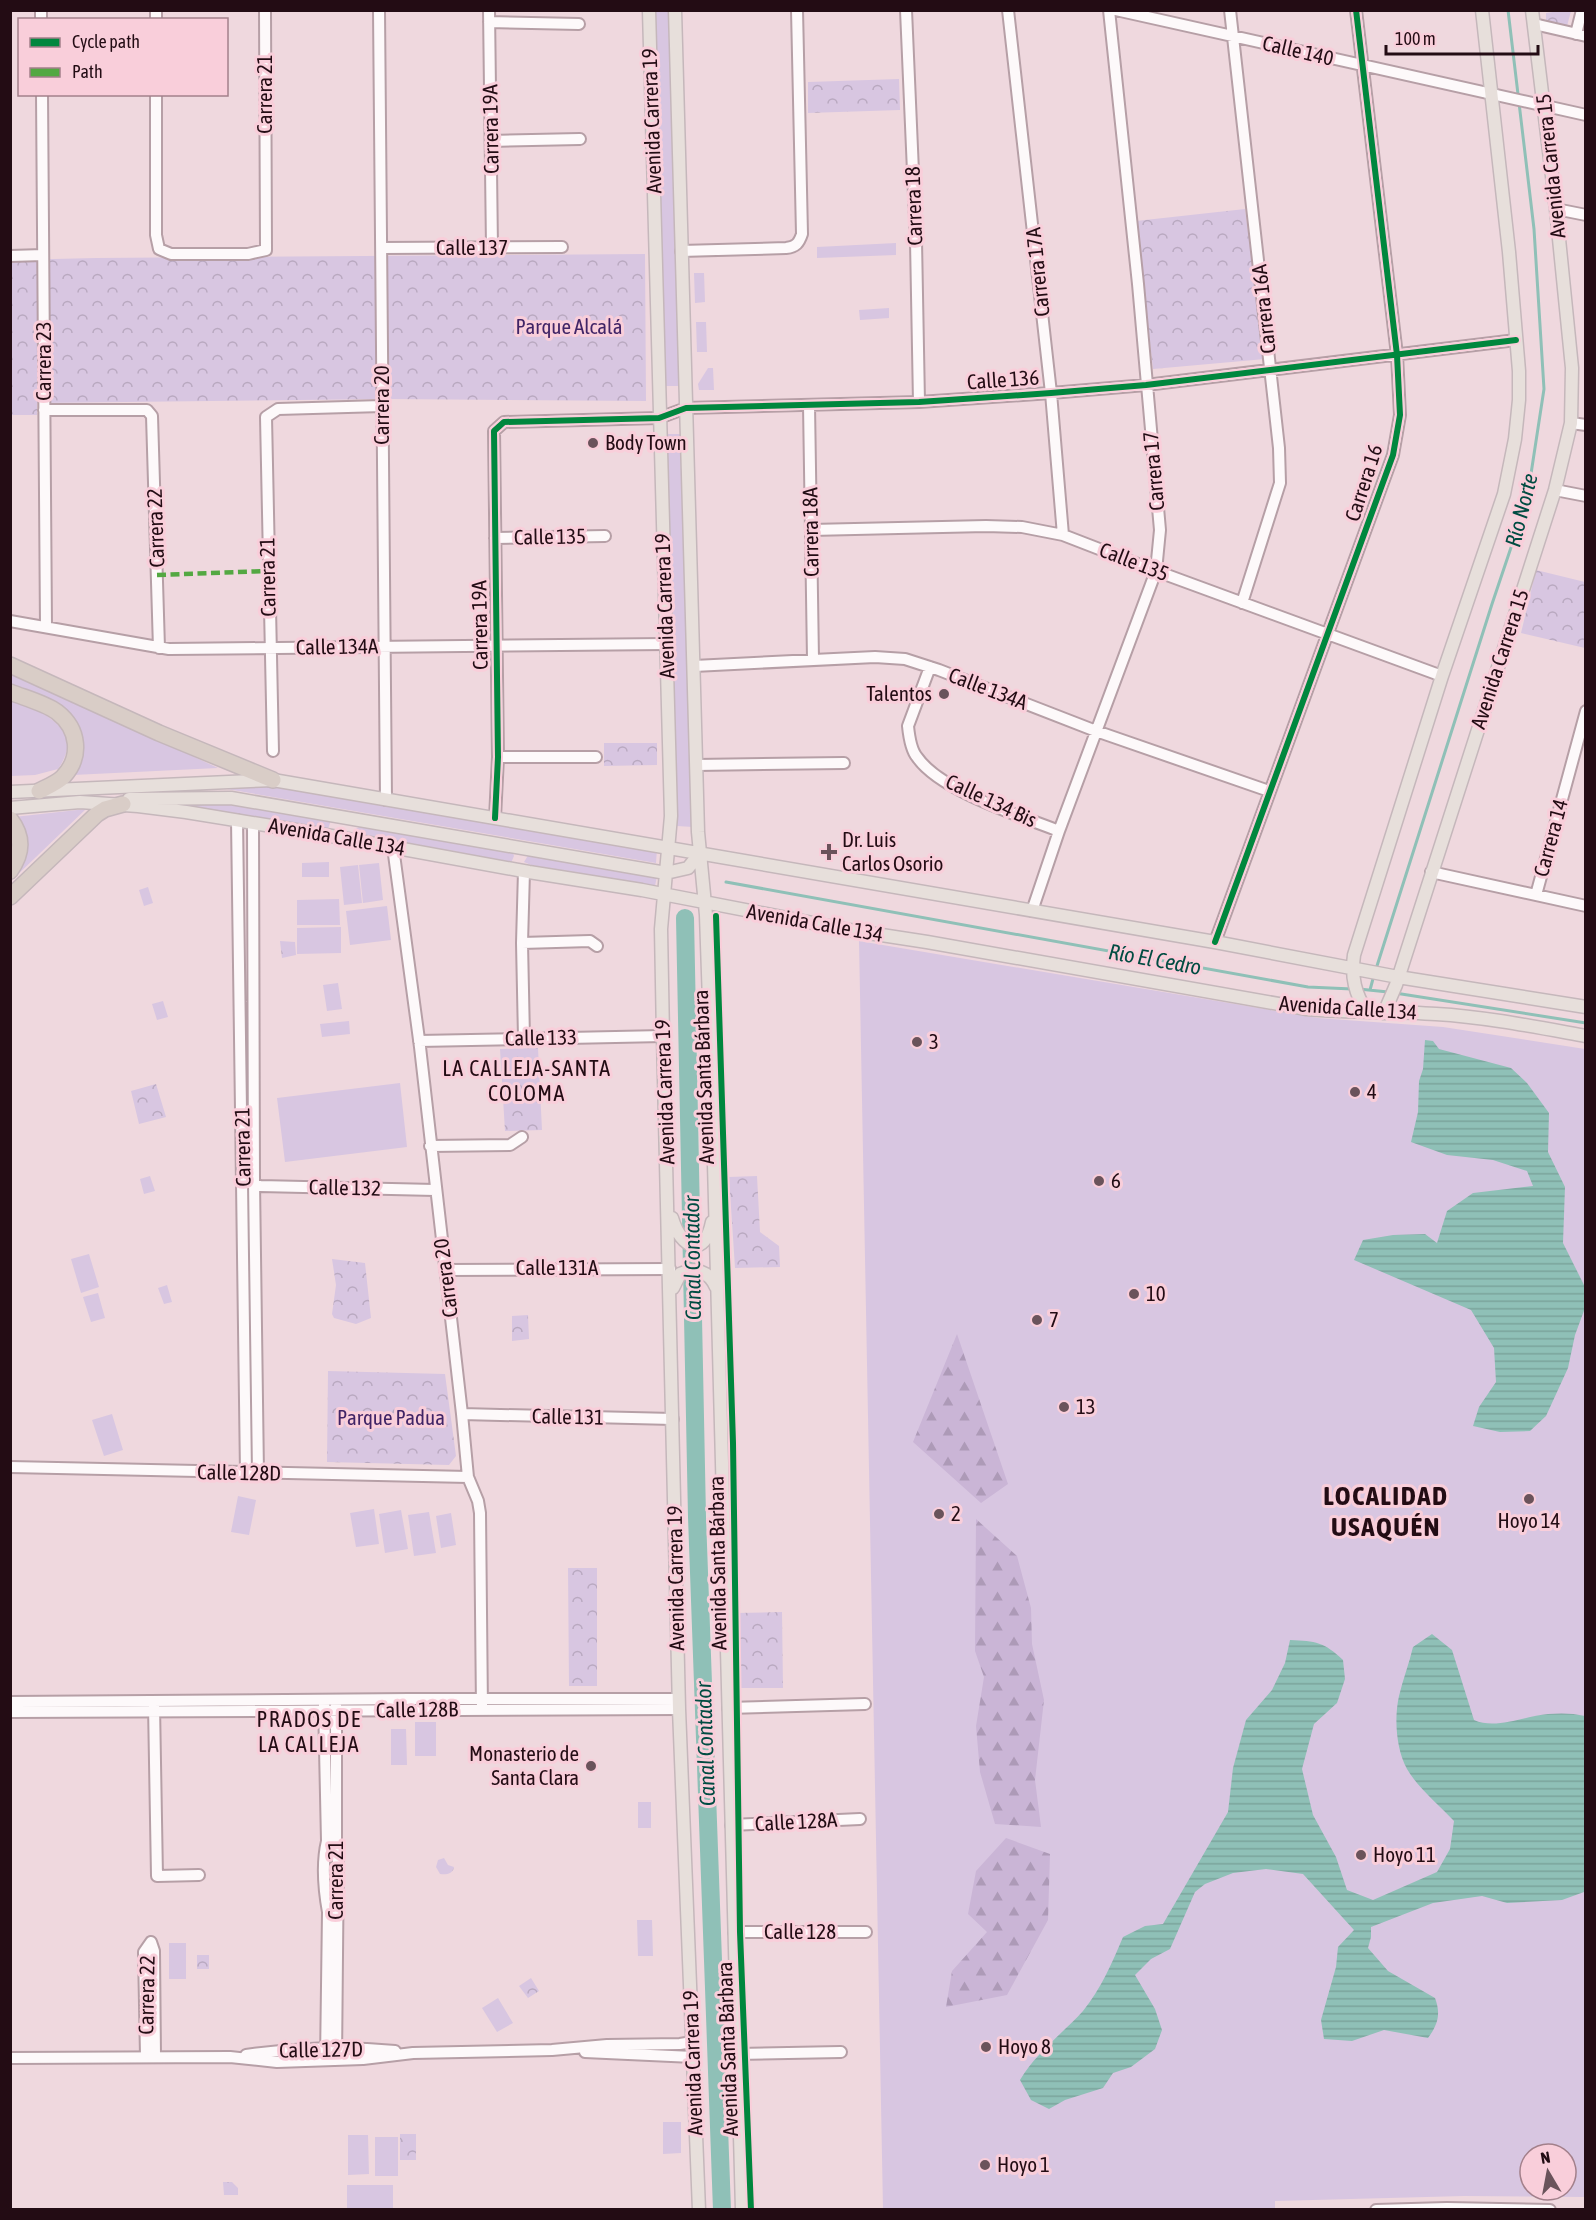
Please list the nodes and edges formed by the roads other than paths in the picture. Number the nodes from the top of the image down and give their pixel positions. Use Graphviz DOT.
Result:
graph roads {
  1 [pos="266,10"];
  2 [pos="379,10"];
  3 [pos="489,10"];
  4 [pos="649,10"];
  5 [pos="675,10"];
  6 [pos="797,10"];
  7 [pos="906,10"];
  8 [pos="1008,10"];
  9 [pos="1108,10"];
  10 [pos="1116,10"];
  11 [pos="1230,10"];
  12 [pos="1356,10"];
  13 [pos="1482,10"];
  14 [pos="1532,10"];
  15 [pos="1582,10"];
  16 [pos="489,22"];
  17 [pos="579,24"];
  18 [pos="1534,24"];
  19 [pos="1581,35"];
  20 [pos="1233,37"];
  21 [pos="1362,66"];
  22 [pos="42,96"];
  23 [pos="156,96"];
  24 [pos="1496,96"];
  25 [pos="1540,105"];
  26 [pos="1586,115"];
  27 [pos="580,139"];
  28 [pos="491,141"];
  29 [pos="1556,209"];
  30 [pos="1586,215"];
  31 [pos="562,247"];
  32 [pos="382,248"];
  33 [pos="492,248"];
  34 [pos="681,251"];
  35 [pos="43,255"];
  36 [pos="10,256"];
  37 [pos="1516,340"];
  38 [pos="1397,355"];
  39 [pos="1271,370"];
  40 [pos="1146,385"];
  41 [pos="1051,393"];
  42 [pos="919,402"];
  43 [pos="809,405"];
  44 [pos="382,406"];
  45 [pos="686,408"];
  46 [pos="44,410"];
  47 [pos="660,418"];
  48 [pos="1571,423"];
  49 [pos="1586,426"];
  50 [pos="494,431"];
  51 [pos="1555,490"];
  52 [pos="1586,496"];
  53 [pos="811,530"];
  54 [pos="1063,535"];
  55 [pos="605,536"];
  56 [pos="495,538"];
  57 [pos="1156,571"];
  58 [pos="1242,603"];
  59 [pos="10,621"];
  60 [pos="46,627"];
  61 [pos="1329,634"];
  62 [pos="666,644"];
  63 [pos="496,645"];
  64 [pos="384,647"];
  65 [pos="159,648"];
  66 [pos="270,649"];
  67 [pos="813,660"];
  68 [pos="10,665"];
  69 [pos="694,666"];
  70 [pos="930,667"];
  71 [pos="1442,676"];
  72 [pos="10,692"];
  73 [pos="1586,711"];
  74 [pos="1096,731"];
  75 [pos="273,751"];
  76 [pos="498,757"];
  77 [pos="596,757"];
  78 [pos="844,763"];
  79 [pos="696,765"];
  80 [pos="273,780"];
  81 [pos="39,791"];
  82 [pos="1269,791"];
  83 [pos="10,792"];
  84 [pos="386,800"];
  85 [pos="80,802"];
  86 [pos="123,804"];
  87 [pos="10,808"];
  88 [pos="495,818"];
  89 [pos="10,819"];
  90 [pos="237,820"];
  91 [pos="371,822"];
  92 [pos="253,823"];
  93 [pos="1059,831"];
  94 [pos="326,835"];
  95 [pos="393,847"];
  96 [pos="517,847"];
  97 [pos="669,848"];
  98 [pos="700,854"];
  99 [pos="10,871"];
  100 [pos="524,871"];
  101 [pos="1431,872"];
  102 [pos="666,873"];
  103 [pos="663,895"];
  104 [pos="1536,895"];
  105 [pos="10,897"];
  106 [pos="705,903"];
  107 [pos="1586,906"];
  108 [pos="1032,911"];
  109 [pos="1215,942"];
  110 [pos="522,943"];
  111 [pos="597,946"];
  112 [pos="1356,972"];
  113 [pos="1394,979"];
  114 [pos="1586,1007"];
  115 [pos="1386,1009"];
  116 [pos="1366,1012"];
  117 [pos="663,1036"];
  118 [pos="1586,1036"];
  119 [pos="524,1038"];
  120 [pos="419,1041"];
  121 [pos="522,1137"];
  122 [pos="430,1146"];
  123 [pos="243,1179"];
  124 [pos="254,1186"];
  125 [pos="435,1190"];
  126 [pos="715,1197"];
  127 [pos="668,1202"];
  128 [pos="445,1269"];
  129 [pos="675,1271"];
  130 [pos="717,1288"];
  131 [pos="462,1414"];
  132 [pos="673,1419"];
  133 [pos="10,1467"];
  134 [pos="246,1473"];
  135 [pos="258,1473"];
  136 [pos="468,1477"];
  137 [pos="10,1702"];
  138 [pos="482,1704"];
  139 [pos="679,1704"];
  140 [pos="865,1704"];
  141 [pos="330,1705"];
  142 [pos="154,1706"];
  143 [pos="728,1708"];
  144 [pos="10,1712"];
  145 [pos="860,1819"];
  146 [pos="731,1825"];
  147 [pos="199,1875"];
  148 [pos="734,1932"];
  149 [pos="866,1932"];
  150 [pos="692,2042"];
  151 [pos="552,2050"];
  152 [pos="842,2052"];
  153 [pos="737,2054"];
  154 [pos="331,2055"];
  155 [pos="150,2056"];
  156 [pos="693,2056"];
  157 [pos="10,2058"];
  158 [pos="1453,2209"];
  159 [pos="699,2210"];
  160 [pos="742,2210"];
  161 [pos="1376,2210"];
  162 [pos="1550,2210"];
  1 -- 23 [label="street, Carrera 21"];
  2 -- 32 [label="street, Carrera 20"];
  3 -- 16 [label="street, Carrera 19A"];
  4 -- 47 [label="main road, Avenida Carrera 19"];
  5 -- 34 [label="main road, Avenida Carrera 19"];
  6 -- 34 [label="street"];
  7 -- 42 [label="street, Carrera 18"];
  8 -- 41 [label="street, Carrera 17A"];
  9 -- 40 [label="street, Carrera 17"];
  10 -- 20 [label="street, Calle 140"];
  11 -- 20 [label="street, Carrera 16A"];
  12 -- 21 [label="street, Carrera 16"];
  13 -- 24 [label="main road"];
  14 -- 18 [label="main road, Avenida Carrera 15"];
  15 -- 19 [label="street"];
  16 -- 17 [label="street"];
  16 -- 28 [label="street, Carrera 19A"];
  18 -- 19 [label="street"];
  18 -- 25 [label="main road, Avenida Carrera 15"];
  20 -- 21 [label="street, Calle 140"];
  20 -- 39 [label="street, Carrera 16A"];
  21 -- 24 [label="street, Calle 140"];
  21 -- 38 [label="street, Carrera 16"];
  22 -- 35 [label="street, Carrera 23"];
  24 -- 25 [label="street, Calle 140"];
  24 -- 37 [label="main road"];
  25 -- 26 [label="street, Calle 140"];
  25 -- 29 [label="main road, Avenida Carrera 15"];
  27 -- 28 [label="street"];
  28 -- 33 [label="street, Carrera 19A"];
  29 -- 30 [label="street"];
  29 -- 48 [label="main road, Avenida Carrera 15"];
  31 -- 33 [label="street, Calle 137"];
  32 -- 33 [label="street, Calle 137"];
  32 -- 44 [label="street, Carrera 20"];
  34 -- 45 [label="main road, Avenida Carrera 19"];
  35 -- 36 [label="street"];
  35 -- 46 [label="street, Carrera 23"];
  37 -- 38 [label="street, Calle 136"];
  37 -- 71 [label="main road"];
  38 -- 39 [label="street, Calle 136"];
  38 -- 61 [label="street, Carrera 16"];
  39 -- 40 [label="street, Calle 136"];
  39 -- 58 [label="street, Carrera 16A"];
  40 -- 41 [label="street, Calle 136"];
  40 -- 57 [label="street, Carrera 17"];
  41 -- 42 [label="street, Calle 136"];
  41 -- 54 [label="street, Carrera 17A"];
  42 -- 43 [label="street, Calle 136"];
  43 -- 45 [label="street, Calle 136"];
  43 -- 53 [label="street, Carrera 18A"];
  44 -- 64 [label="street, Carrera 20"];
  44 -- 66 [label="street, Carrera 21"];
  45 -- 47 [label="street, Calle 136"];
  45 -- 69 [label="main road, Avenida Carrera 19"];
  46 -- 60 [label="street, Carrera 23"];
  46 -- 65 [label="street, Carrera 22"];
  47 -- 50 [label="street, Calle 136"];
  47 -- 62 [label="main road, Avenida Carrera 19"];
  48 -- 49 [label="street"];
  48 -- 51 [label="main road, Avenida Carrera 15"];
  50 -- 56 [label="street, Carrera 19A"];
  51 -- 52 [label="street"];
  51 -- 101 [label="main road, Avenida Carrera 15"];
  53 -- 54 [label="street, Calle 135"];
  53 -- 67 [label="street, Carrera 18A"];
  54 -- 57 [label="street, Calle 135"];
  55 -- 56 [label="street, Calle 135"];
  56 -- 63 [label="street, Carrera 19A"];
  57 -- 58 [label="street, Calle 135"];
  57 -- 74 [label="street, Carrera 17"];
  58 -- 61 [label="street, Calle 135"];
  59 -- 60 [label="street, Calle 134A"];
  60 -- 65 [label="street, Calle 134A"];
  61 -- 71 [label="street, Calle 135"];
  61 -- 82 [label="street, Carrera 16"];
  62 -- 63 [label="street, Calle 134A"];
  62 -- 97 [label="main road, Avenida Carrera 19"];
  63 -- 64 [label="street, Calle 134A"];
  63 -- 76 [label="street, Carrera 19A"];
  64 -- 66 [label="street, Calle 134A"];
  64 -- 84 [label="street, Carrera 20"];
  65 -- 66 [label="street, Calle 134A"];
  66 -- 75 [label="street, Carrera 21"];
  67 -- 69 [label="street, Calle 134A"];
  67 -- 70 [label="street, Calle 134A"];
  68 -- 80 [label="highway"];
  69 -- 79 [label="main road, Avenida Carrera 19"];
  70 -- 74 [label="street, Calle 134A"];
  70 -- 93 [label="street, Calle 134 Bis"];
  71 -- 112 [label="main road"];
  72 -- 81 [label="highway"];
  73 -- 104 [label="street, Carrera 14"];
  74 -- 82 [label="street, Calle 134A"];
  74 -- 93 [label="street, Carrera 17"];
  76 -- 77 [label="street"];
  76 -- 88 [label="street, Carrera 19A"];
  78 -- 79 [label="street"];
  79 -- 98 [label="main road, Avenida Carrera 19"];
  80 -- 81 [label="main road, Avenida Calle 134"];
  80 -- 84 [label="main road, Avenida Calle 134"];
  81 -- 83 [label="main road, Avenida Calle 134"];
  82 -- 109 [label="street, Carrera 16"];
  84 -- 88 [label="main road, Avenida Calle 134"];
  85 -- 86 [label="main road, Avenida Calle 134"];
  85 -- 87 [label="main road, Avenida Calle 134"];
  85 -- 91 [label="main road"];
  86 -- 90 [label="main road, Avenida Calle 134"];
  86 -- 105 [label="highway"];
  88 -- 97 [label="main road, Avenida Calle 134"];
  89 -- 99 [label="highway"];
  90 -- 92 [label="main road, Avenida Calle 134"];
  90 -- 123 [label="street, Carrera 21"];
  91 -- 94 [label="main road"];
  91 -- 96 [label="main road"];
  92 -- 94 [label="main road, Avenida Calle 134"];
  92 -- 124 [label="street, Carrera 21"];
  93 -- 108 [label="street, Carrera 17"];
  94 -- 95 [label="main road, Avenida Calle 134"];
  95 -- 100 [label="main road, Avenida Calle 134"];
  95 -- 120 [label="street, Carrera 20"];
  96 -- 100 [label="main road"];
  96 -- 102 [label="main road"];
  97 -- 98 [label="main road, Avenida Calle 134"];
  97 -- 102 [label="main road, Avenida Carrera 19"];
  98 -- 102 [label="main road"];
  98 -- 106 [label="main road, Avenida Carrera 19"];
  98 -- 108 [label="main road, Avenida Calle 134"];
  100 -- 103 [label="main road, Avenida Calle 134"];
  100 -- 110 [label="street"];
  101 -- 104 [label="street"];
  101 -- 113 [label="main road, Avenida Carrera 15"];
  102 -- 103 [label="main road, Avenida Carrera 19"];
  103 -- 106 [label="main road, Avenida Calle 134"];
  103 -- 117 [label="main road, Avenida Carrera 19"];
  104 -- 107 [label="street"];
  106 -- 116 [label="main road, Avenida Calle 134"];
  106 -- 126 [label="main road, Avenida Carrera 19"];
  108 -- 109 [label="main road, Avenida Calle 134"];
  109 -- 112 [label="main road, Avenida Calle 134"];
  110 -- 111 [label="street"];
  110 -- 119 [label="street"];
  112 -- 113 [label="main road, Avenida Calle 134"];
  112 -- 116 [label="main road"];
  113 -- 114 [label="main road, Avenida Calle 134"];
  113 -- 115 [label="main road, Avenida Carrera 15"];
  115 -- 116 [label="main road, Avenida Calle 134"];
  115 -- 118 [label="main road, Avenida Calle 134"];
  117 -- 119 [label="street, Calle 133"];
  117 -- 127 [label="main road, Avenida Carrera 19"];
  119 -- 120 [label="street, Calle 133"];
  120 -- 122 [label="street, Carrera 20"];
  121 -- 122 [label="street"];
  122 -- 125 [label="street, Carrera 20"];
  123 -- 124 [label="street"];
  123 -- 134 [label="street, Carrera 21"];
  124 -- 125 [label="street, Calle 132"];
  124 -- 135 [label="street, Carrera 21"];
  125 -- 128 [label="street, Carrera 20"];
  126 -- 127 [label="main road"];
  126 -- 130 [label="main road, Avenida Carrera 19"];
  127 -- 129 [label="main road, Avenida Carrera 19"];
  128 -- 129 [label="street, Calle 131A"];
  128 -- 131 [label="street, Carrera 20"];
  129 -- 130 [label="main road"];
  129 -- 132 [label="main road, Avenida Carrera 19"];
  130 -- 143 [label="main road, Avenida Carrera 19"];
  131 -- 132 [label="street, Calle 131"];
  131 -- 136 [label="street, Carrera 20"];
  132 -- 139 [label="main road, Avenida Carrera 19"];
  133 -- 134 [label="street, Calle 128D"];
  134 -- 135 [label="street, Calle 128D"];
  135 -- 136 [label="street, Calle 128D"];
  136 -- 138 [label="street, Carrera 20"];
  137 -- 142 [label="street, Calle 128B"];
  138 -- 139 [label="street, Calle 128B"];
  138 -- 141 [label="street, Calle 128B"];
  139 -- 150 [label="main road, Avenida Carrera 19"];
  140 -- 143 [label="street"];
  141 -- 142 [label="street, Calle 128B"];
  141 -- 154 [label="street, Carrera 21"];
  142 -- 144 [label="street, Calle 128B"];
  142 -- 147 [label="street"];
  143 -- 146 [label="main road, Avenida Carrera 19"];
  145 -- 146 [label="street, Calle 128A"];
  146 -- 148 [label="main road, Avenida Carrera 19"];
  148 -- 149 [label="street, Calle 128"];
  148 -- 153 [label="main road, Avenida Carrera 19"];
  150 -- 151 [label="street, Calle 127D"];
  150 -- 156 [label="main road, Avenida Carrera 19"];
  151 -- 154 [label="street, Calle 127D"];
  151 -- 156 [label="street, Calle 127D"];
  152 -- 153 [label="street"];
  153 -- 160 [label="main road, Avenida Carrera 19"];
  154 -- 155 [label="street, Calle 127D"];
  155 -- 155 [label="street, Carrera 22"];
  155 -- 157 [label="street, Calle 127D"];
  156 -- 159 [label="main road, Avenida Carrera 19"];
  158 -- 161 [label="street"];
  158 -- 162 [label="street"];
}
